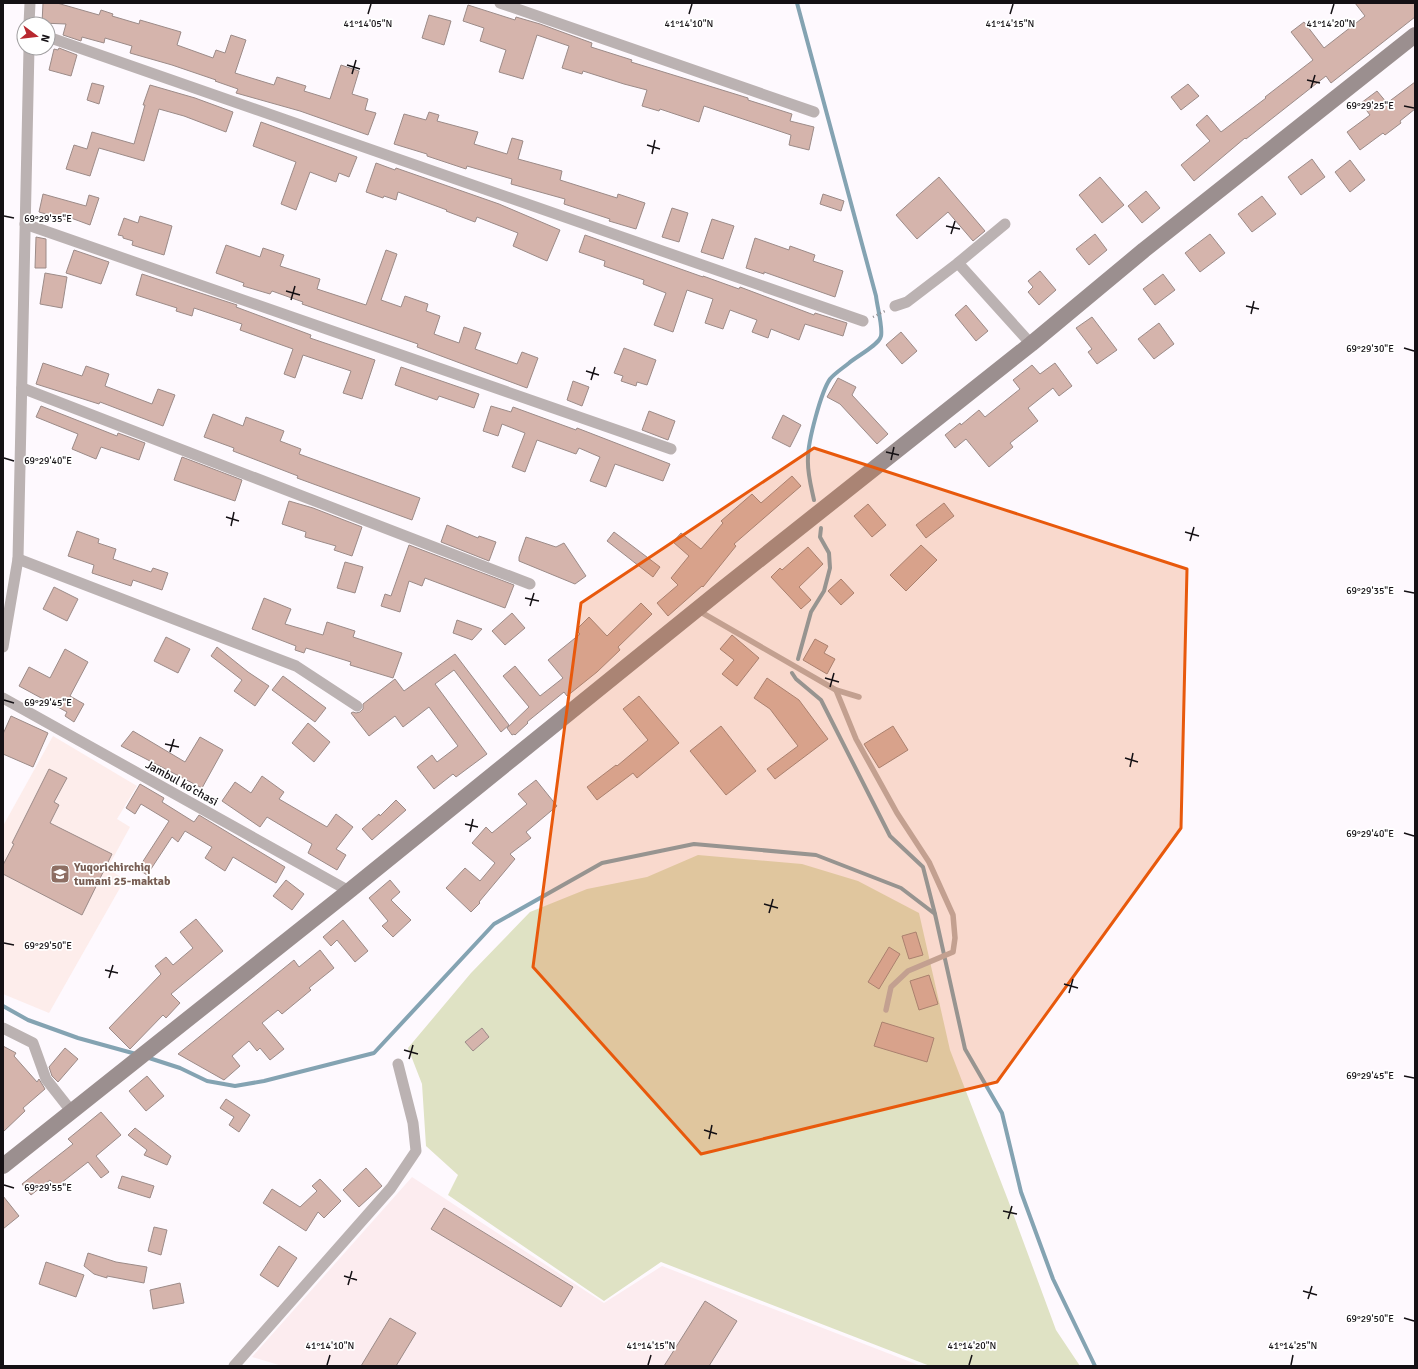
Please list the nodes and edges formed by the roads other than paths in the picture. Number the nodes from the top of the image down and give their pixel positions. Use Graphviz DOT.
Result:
graph roads {
  1 [pos="30,3"];
  2 [pos="500,3"];
  3 [pos="29,16"];
  4 [pos="1415,35"];
  5 [pos="56,40"];
  6 [pos="29,56"];
  7 [pos="814,112"];
  8 [pos="25,224"];
  9 [pos="1005,224"];
  10 [pos="958,263"];
  11 [pos="895,306"];
  12 [pos="863,321"];
  13 [pos="1030,344"];
  14 [pos="22,388"];
  15 [pos="671,449"];
  16 [pos="18,559"];
  17 [pos="530,584"];
  18 [pos="696,610"];
  19 [pos="3,647"];
  20 [pos="836,690"];
  21 [pos="859,697"];
  22 [pos="3,698"];
  23 [pos="357,706"];
  24 [pos="349,891"];
  25 [pos="886,1010"];
  26 [pos="3,1028"];
  27 [pos="398,1064"];
  28 [pos="72,1112"];
  29 [pos="3,1166"];
  30 [pos="234,1366"];
  1 -- 3 [label="street"];
  2 -- 7 [label="street"];
  4 -- 13 [label="main road"];
  5 -- 12 [label="street"];
  6 -- 8 [label="street"];
  8 -- 14 [label="street"];
  8 -- 15 [label="street"];
  9 -- 10 [label="street"];
  10 -- 11 [label="street"];
  10 -- 13 [label="street"];
  13 -- 18 [label="main road"];
  14 -- 16 [label="street"];
  14 -- 17 [label="street"];
  16 -- 19 [label="street"];
  16 -- 23 [label="street"];
  18 -- 20 [label="lane"];
  18 -- 24 [label="main road"];
  20 -- 21 [label="lane"];
  20 -- 25 [label="lane"];
  22 -- 24 [label="street, Jambul ko‘chasi"];
  24 -- 28 [label="main road"];
  26 -- 28 [label="street"];
  27 -- 30 [label="street"];
  28 -- 29 [label="main road"];
}
